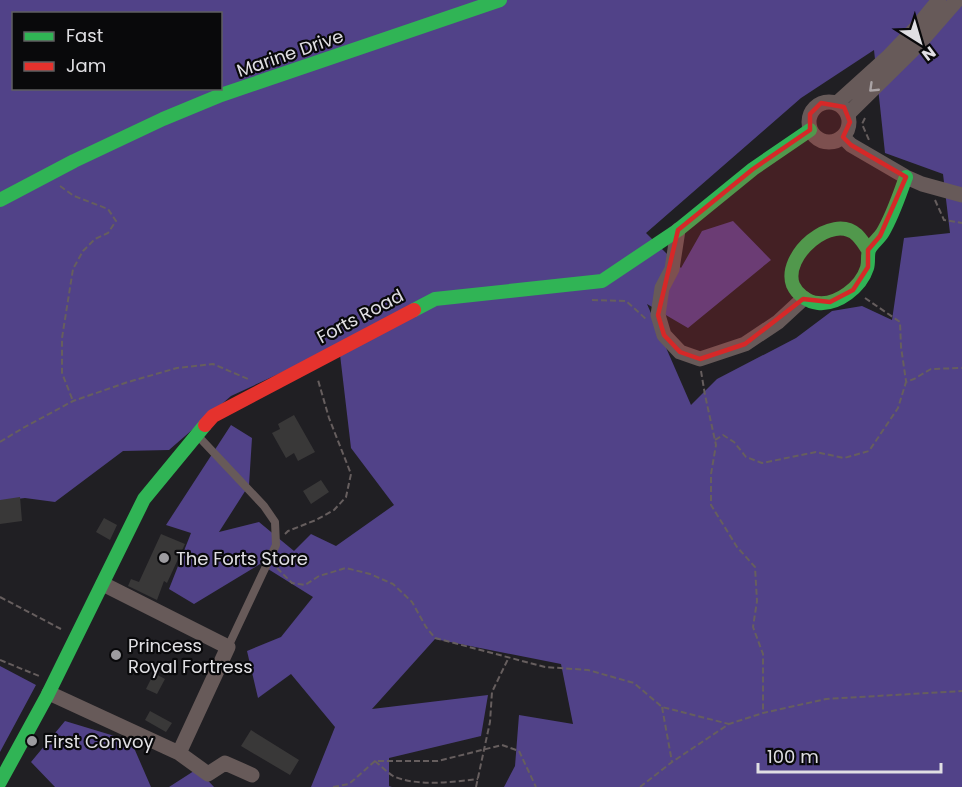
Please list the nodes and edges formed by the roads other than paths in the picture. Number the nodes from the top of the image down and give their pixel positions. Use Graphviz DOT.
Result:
graph roads {
  1 [pos="500,0"];
  2 [pos="939,0"];
  3 [pos="957,0"];
  4 [pos="843,108"];
  5 [pos="810,130"];
  6 [pos="843,137"];
  7 [pos="906,177"];
  8 [pos="962,195"];
  9 [pos="0,200"];
  10 [pos="678,230"];
  11 [pos="868,250"];
  12 [pos="804,298"];
  13 [pos="197,435"];
  14 [pos="103,584"];
  15 [pos="228,647"];
  16 [pos="51,688"];
  17 [pos="179,753"];
  18 [pos="252,775"];
  19 [pos="0,782"];
  1 -- 9 [label="street, Marine Drive"];
  2 -- 4 [label="street"];
  3 -- 4 [label="street, one-way"];
  4 -- 5 [label="street"];
  4 -- 6 [label="street"];
  5 -- 6 [label="street"];
  5 -- 10 [label="street, Forts Road"];
  6 -- 7 [label="street"];
  7 -- 8 [label="street"];
  7 -- 11 [label="street"];
  10 -- 12 [label="street"];
  10 -- 13 [label="street, Forts Road"];
  11 -- 12 [label="street"];
  11 -- 12 [label="street"];
  13 -- 14 [label="street, Forts Road"];
  13 -- 15 [label="lane"];
  14 -- 15 [label="street"];
  14 -- 16 [label="street, Forts Road"];
  15 -- 17 [label="street"];
  16 -- 17 [label="street"];
  16 -- 19 [label="street, Forts Road"];
  17 -- 18 [label="street"];
}
